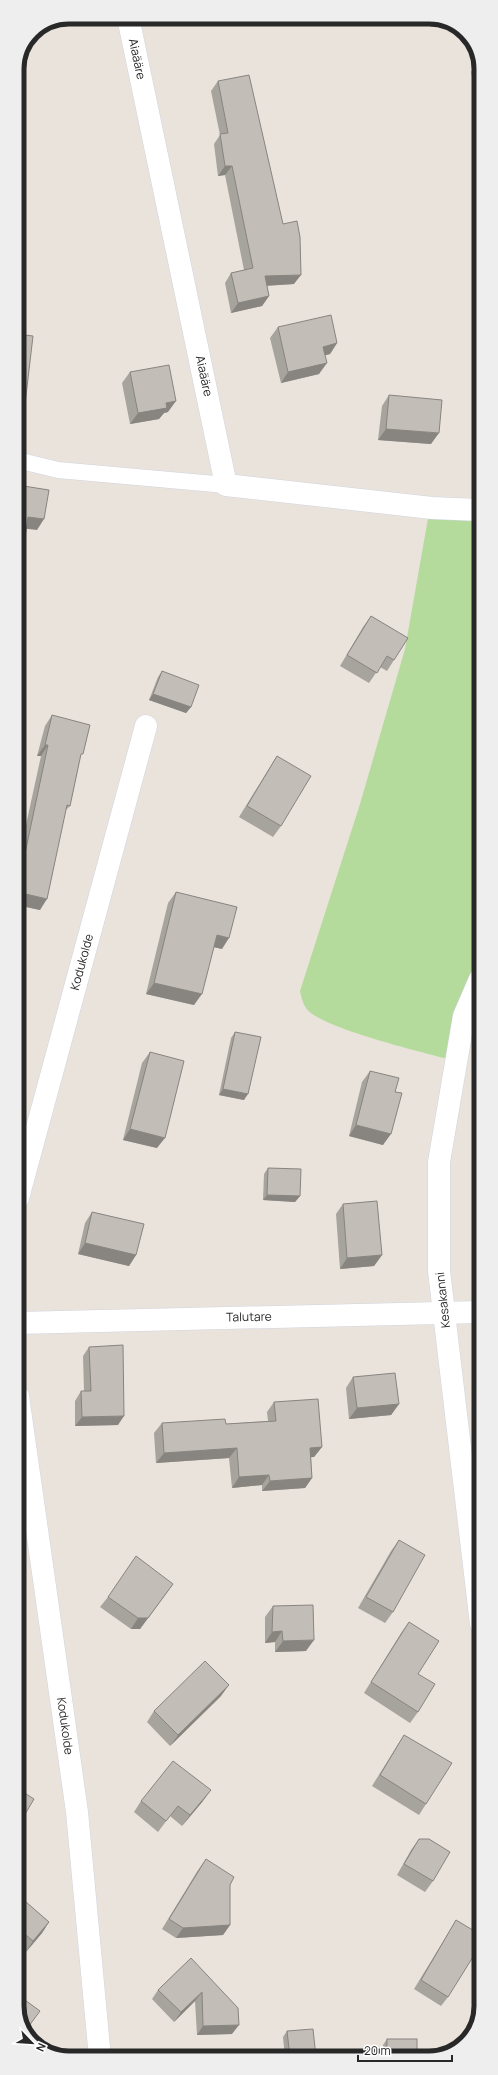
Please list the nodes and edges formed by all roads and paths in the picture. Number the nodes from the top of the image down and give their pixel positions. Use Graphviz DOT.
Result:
graph roads {
  1 [pos="129,24"];
  2 [pos="24,462"];
  3 [pos="226,485"];
  4 [pos="474,510"];
  5 [pos="146,726"];
  6 [pos="474,993"];
  7 [pos="24,1176"];
  8 [pos="444,1312"];
  9 [pos="474,1312"];
  10 [pos="24,1323"];
  11 [pos="24,1438"];
  12 [pos="474,1565"];
  13 [pos="99,2051"];
  1 -- 3 [label="street, Aiaääre"];
  2 -- 3 [label="lane"];
  3 -- 4 [label="street"];
  5 -- 7 [label="street, Kodukolde"];
  6 -- 8 [label="street, Kesakanni"];
  8 -- 9 [label="street, Talutare"];
  8 -- 10 [label="street, Talutare"];
  8 -- 12 [label="street, Kesakanni"];
  11 -- 13 [label="street, Kodukolde"];
}
